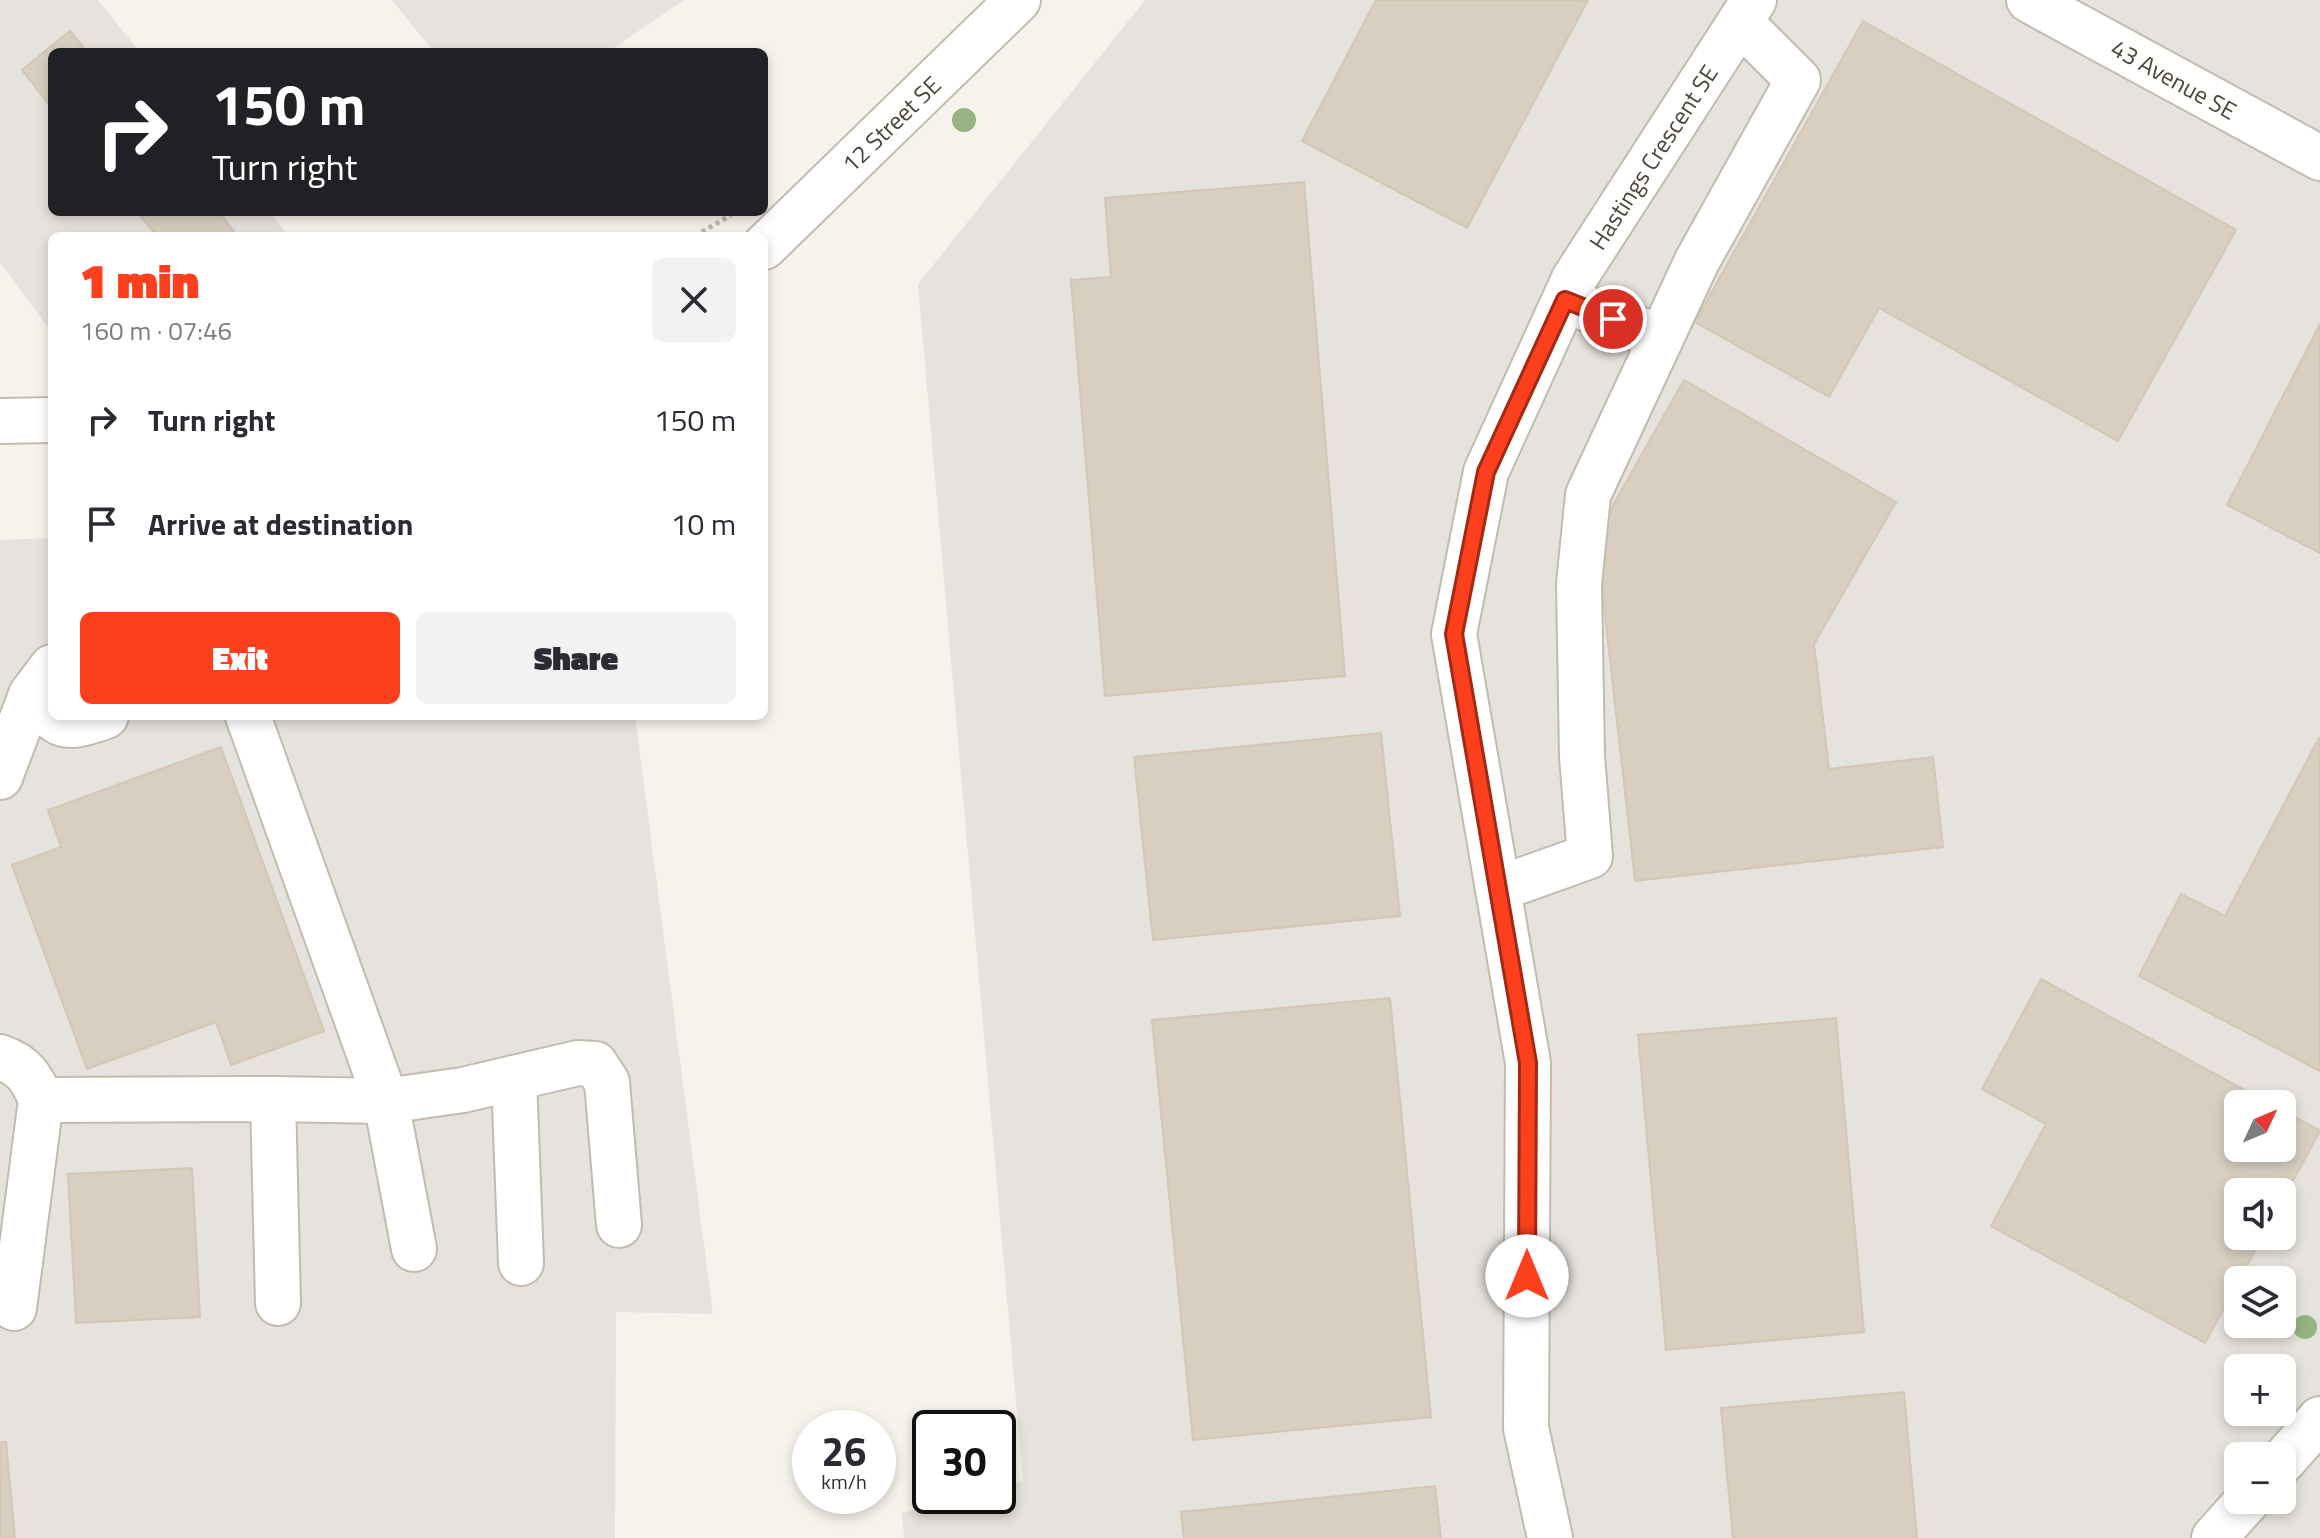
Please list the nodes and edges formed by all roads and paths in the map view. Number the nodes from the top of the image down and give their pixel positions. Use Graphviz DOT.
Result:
graph roads {
  1 [pos="1018,0"];
  2 [pos="2029,0"];
  3 [pos="1747,11"];
  4 [pos="2320,158"];
  5 [pos="728,216"];
  6 [pos="702,232"];
  7 [pos="768,243"];
  8 [pos="1565,300"];
  9 [pos="1661,338"];
  10 [pos="48,420"];
  11 [pos="0,421"];
  12 [pos="41,681"];
  13 [pos="48,701"];
  14 [pos="55,720"];
  15 [pos="95,720"];
  16 [pos="249,720"];
  17 [pos="0,777"];
  18 [pos="1498,889"];
  19 [pos="0,1057"];
  20 [pos="514,1078"];
  21 [pos="273,1099"];
  22 [pos="41,1100"];
  23 [pos="386,1101"];
  24 [pos="619,1225"];
  25 [pos="414,1249"];
  26 [pos="521,1263"];
  27 [pos="278,1303"];
  28 [pos="14,1308"];
  29 [pos="2320,1419"];
  30 [pos="2296,1446"];
  31 [pos="2235,1514"];
  32 [pos="1550,1538"];
  33 [pos="2214,1538"];
  1 -- 7 [label="street, 12 Street SE"];
  2 -- 4 [label="street, 43 Avenue SE"];
  3 -- 8 [label="street, Hastings Crescent SE"];
  3 -- 9 [label="street"];
  5 -- 6 [label="path"];
  8 -- 9 [label="street"];
  8 -- 18 [label="street, Hastings Crescent SE"];
  9 -- 18 [label="street"];
  10 -- 11 [label="street"];
  12 -- 13 [label="street"];
  12 -- 17 [label="street"];
  14 -- 15 [label="street"];
  16 -- 23 [label="street"];
  18 -- 32 [label="street, Hastings Crescent SE"];
  19 -- 22 [label="street"];
  20 -- 23 [label="street"];
  20 -- 24 [label="street"];
  20 -- 26 [label="street"];
  21 -- 22 [label="street"];
  21 -- 23 [label="street"];
  21 -- 27 [label="street"];
  22 -- 28 [label="street"];
  23 -- 25 [label="street"];
  29 -- 30 [label="street"];
  31 -- 33 [label="street"];
}
